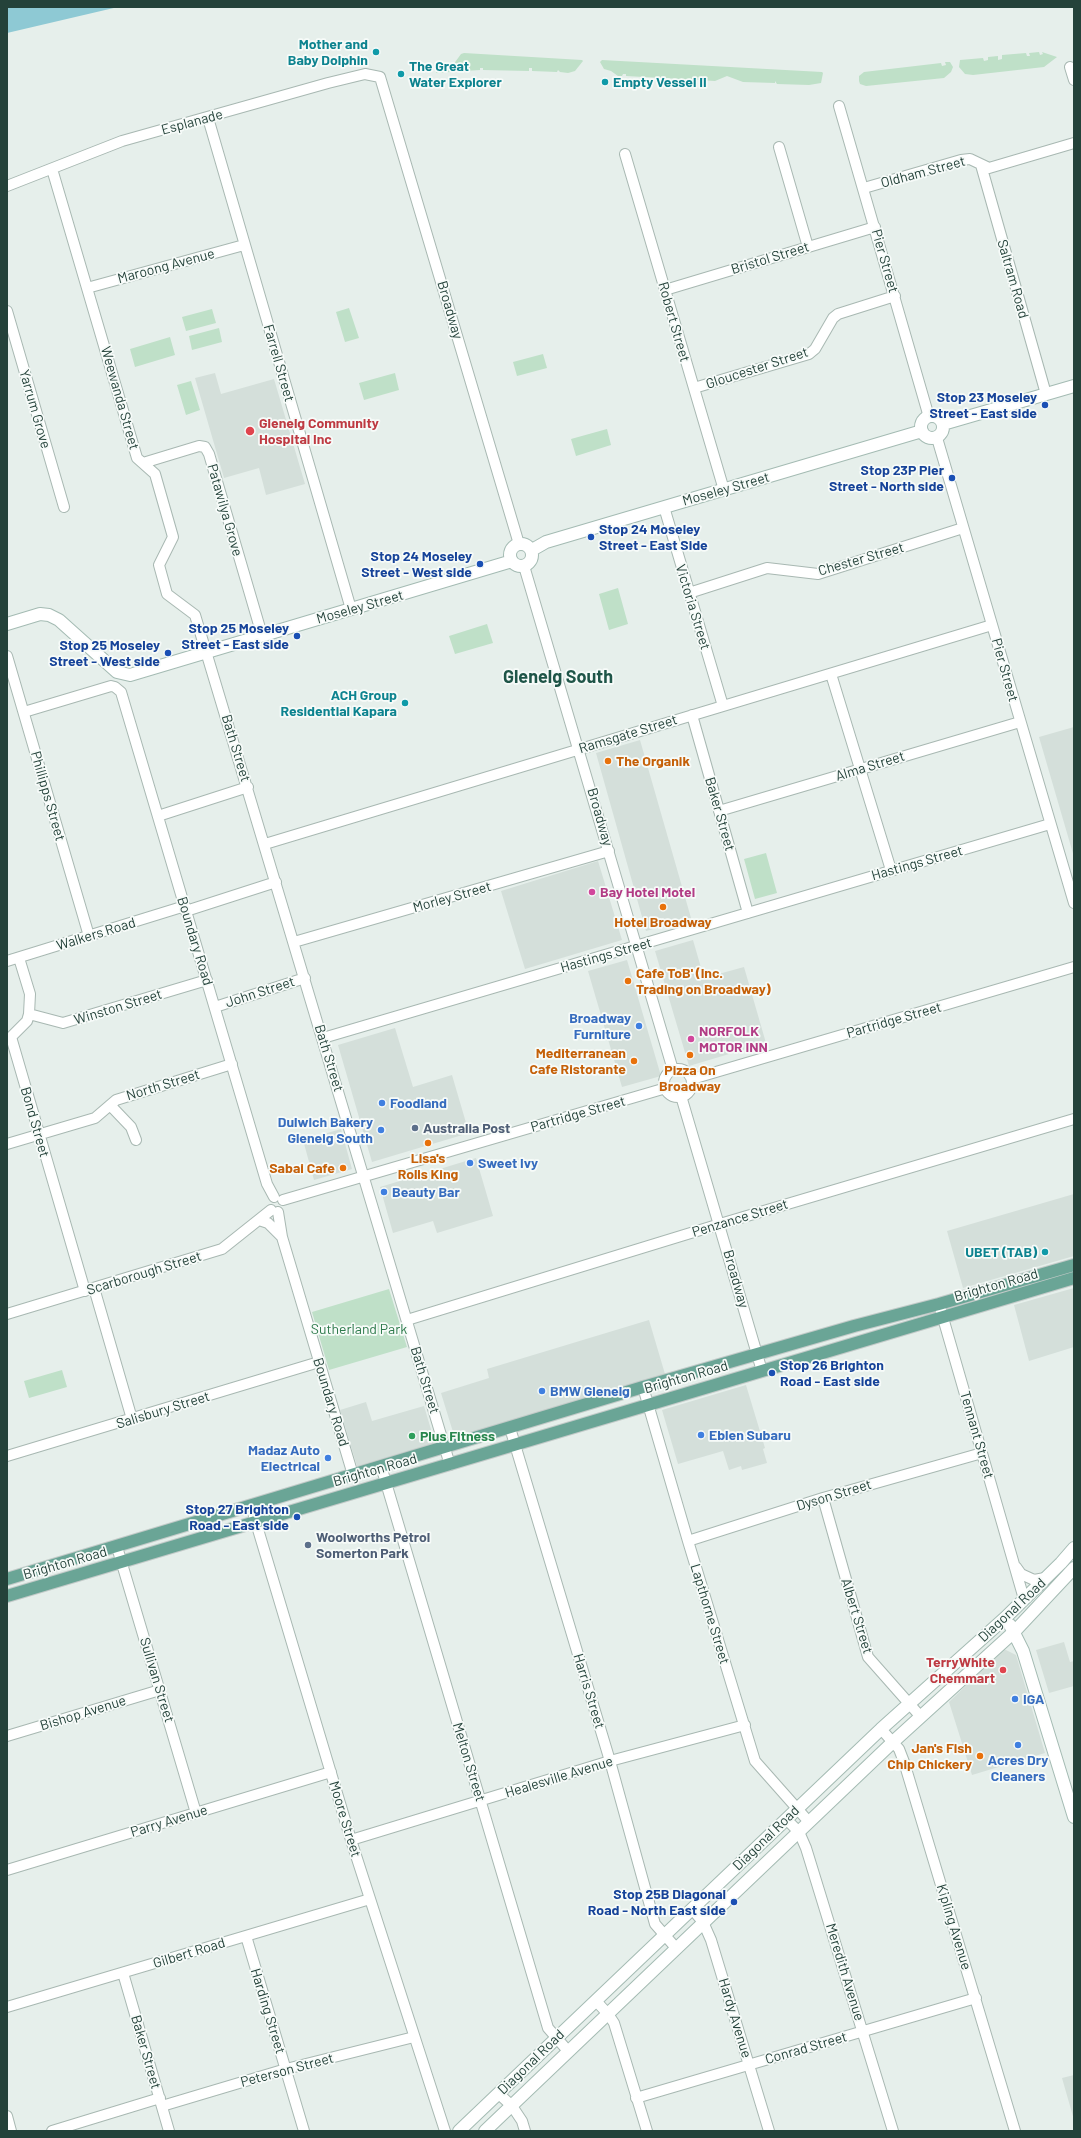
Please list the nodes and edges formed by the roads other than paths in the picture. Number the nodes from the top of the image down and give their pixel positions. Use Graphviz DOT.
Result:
graph roads {
  1 [pos="1070,67"];
  2 [pos="380,77"];
  3 [pos="1074,80"];
  4 [pos="839,106"];
  5 [pos="208,118"];
  6 [pos="1074,143"];
  7 [pos="779,147"];
  8 [pos="625,154"];
  9 [pos="981,165"];
  10 [pos="52,169"];
  11 [pos="7,186"];
  12 [pos="864,188"];
  13 [pos="876,227"];
  14 [pos="244,245"];
  15 [pos="808,247"];
  16 [pos="87,288"];
  17 [pos="665,290"];
  18 [pos="895,296"];
  19 [pos="7,311"];
  20 [pos="1074,386"];
  21 [pos="694,388"];
  22 [pos="1046,394"];
  23 [pos="929,417"];
  24 [pos="943,424"];
  25 [pos="922,431"];
  26 [pos="937,438"];
  27 [pos="143,463"];
  28 [pos="724,490"];
  29 [pos="64,507"];
  30 [pos="664,507"];
  31 [pos="963,528"];
  32 [pos="518,544"];
  33 [pos="532,550"];
  34 [pos="512,561"];
  35 [pos="524,566"];
  36 [pos="689,593"];
  37 [pos="351,609"];
  38 [pos="7,624"];
  39 [pos="992,625"];
  40 [pos="262,635"];
  41 [pos="207,652"];
  42 [pos="7,656"];
  43 [pos="831,674"];
  44 [pos="723,706"];
  45 [pos="24,712"];
  46 [pos="692,715"];
  47 [pos="1020,722"];
  48 [pos="580,749"];
  49 [pos="860,769"];
  50 [pos="248,787"];
  51 [pos="719,811"];
  52 [pos="158,816"];
  53 [pos="1050,824"];
  54 [pos="265,844"];
  55 [pos="609,851"];
  56 [pos="891,870"];
  57 [pos="276,882"];
  58 [pos="1074,903"];
  59 [pos="186,908"];
  60 [pos="748,913"];
  61 [pos="89,936"];
  62 [pos="294,942"];
  63 [pos="637,946"];
  64 [pos="19,958"];
  65 [pos="7,961"];
  66 [pos="1074,967"];
  67 [pos="305,978"];
  68 [pos="207,980"];
  69 [pos="215,1007"];
  70 [pos="29,1014"];
  71 [pos="323,1038"];
  72 [pos="232,1064"];
  73 [pos="673,1070"];
  74 [pos="692,1079"];
  75 [pos="666,1088"];
  76 [pos="681,1096"];
  77 [pos="110,1105"];
  78 [pos="1074,1119"];
  79 [pos="39,1134"];
  80 [pos="136,1140"];
  81 [pos="7,1144"];
  82 [pos="364,1176"];
  83 [pos="278,1199"];
  84 [pos="274,1211"];
  85 [pos="259,1220"];
  86 [pos="720,1224"];
  87 [pos="282,1237"];
  88 [pos="1074,1265"];
  89 [pos="1074,1278"];
  90 [pos="89,1289"];
  91 [pos="940,1304"];
  92 [pos="7,1314"];
  93 [pos="942,1316"];
  94 [pos="407,1320"];
  95 [pos="757,1355"];
  96 [pos="319,1362"];
  97 [pos="762,1371"];
  98 [pos="643,1387"];
  99 [pos="648,1404"];
  100 [pos="132,1419"];
  101 [pos="510,1428"];
  102 [pos="515,1444"];
  103 [pos="445,1447"];
  104 [pos="982,1453"];
  105 [pos="7,1456"];
  106 [pos="450,1464"];
  107 [pos="381,1466"];
  108 [pos="353,1475"];
  109 [pos="386,1482"];
  110 [pos="823,1498"];
  111 [pos="251,1506"];
  112 [pos="256,1521"];
  113 [pos="688,1541"];
  114 [pos="117,1547"];
  115 [pos="1074,1548"];
  116 [pos="122,1562"];
  117 [pos="1015,1566"];
  118 [pos="1074,1568"];
  119 [pos="1045,1578"];
  120 [pos="7,1579"];
  121 [pos="7,1596"];
  122 [pos="1024,1599"];
  123 [pos="1005,1618"];
  124 [pos="1015,1631"];
  125 [pos="1001,1643"];
  126 [pos="1025,1655"];
  127 [pos="160,1690"];
  128 [pos="908,1703"];
  129 [pos="921,1717"];
  130 [pos="745,1725"];
  131 [pos="881,1729"];
  132 [pos="7,1736"];
  133 [pos="894,1741"];
  134 [pos="610,1762"];
  135 [pos="331,1772"];
  136 [pos="481,1800"];
  137 [pos="796,1809"];
  138 [pos="196,1813"];
  139 [pos="1074,1817"];
  140 [pos="786,1819"];
  141 [pos="809,1822"];
  142 [pos="799,1832"];
  143 [pos="351,1840"];
  144 [pos="7,1870"];
  145 [pos="370,1899"];
  146 [pos="692,1909"];
  147 [pos="703,1922"];
  148 [pos="663,1935"];
  149 [pos="246,1936"];
  150 [pos="676,1948"];
  151 [pos="123,1973"];
  152 [pos="976,1998"];
  153 [pos="596,2001"];
  154 [pos="7,2007"];
  155 [pos="608,2014"];
  156 [pos="863,2032"];
  157 [pos="414,2037"];
  158 [pos="556,2038"];
  159 [pos="568,2051"];
  160 [pos="749,2064"];
  161 [pos="286,2069"];
  162 [pos="499,2094"];
  163 [pos="636,2098"];
  164 [pos="161,2102"];
  165 [pos="512,2106"];
  166 [pos="7,2116"];
  167 [pos="11,2131"];
  168 [pos="52,2131"];
  169 [pos="169,2131"];
  170 [pos="304,2131"];
  171 [pos="445,2131"];
  172 [pos="459,2131"];
  173 [pos="485,2131"];
  174 [pos="525,2131"];
  175 [pos="647,2131"];
  176 [pos="769,2131"];
  177 [pos="893,2131"];
  178 [pos="1015,2131"];
  1 -- 3 [label="street"];
  2 -- 5 [label="street, Esplanade"];
  2 -- 32 [label="street, Broadway"];
  4 -- 12 [label="street, Pier Street"];
  5 -- 10 [label="street, Esplanade"];
  5 -- 14 [label="street, Farrell Street"];
  6 -- 9 [label="street, Oldham Street"];
  7 -- 15 [label="street"];
  8 -- 17 [label="street, Robert Street"];
  9 -- 12 [label="street, Oldham Street"];
  9 -- 22 [label="street, Saltram Road"];
  10 -- 11 [label="street, Esplanade"];
  10 -- 16 [label="street, Weewanda Street"];
  12 -- 13 [label="street, Pier Street"];
  13 -- 15 [label="street, Bristol Street"];
  13 -- 18 [label="street, Pier Street"];
  14 -- 16 [label="street, Maroong Avenue"];
  14 -- 37 [label="street, Farrell Street"];
  15 -- 17 [label="street, Bristol Street"];
  16 -- 27 [label="street, Weewanda Street"];
  17 -- 21 [label="street, Robert Street"];
  18 -- 21 [label="street, Gloucester Street"];
  18 -- 23 [label="street, Pier Street"];
  19 -- 29 [label="street, Yarrum Grove"];
  20 -- 22 [label="main road"];
  21 -- 28 [label="street, Robert Street"];
  22 -- 24 [label="main road"];
  23 -- 24 [label="main road"];
  23 -- 25 [label="main road"];
  24 -- 26 [label="main road"];
  25 -- 26 [label="main road"];
  25 -- 28 [label="main road, Moseley Street"];
  26 -- 31 [label="street, Pier Street"];
  27 -- 40 [label="street, Patawilya Grove"];
  27 -- 41 [label="street, Weewanda Street"];
  28 -- 30 [label="main road, Moseley Street"];
  30 -- 33 [label="main road, Moseley Street"];
  30 -- 36 [label="street, Victoria Street"];
  31 -- 36 [label="street, Chester Street"];
  31 -- 39 [label="street, Pier Street"];
  32 -- 33 [label="main road"];
  32 -- 34 [label="main road"];
  33 -- 35 [label="main road"];
  34 -- 35 [label="main road"];
  34 -- 37 [label="main road, Moseley Street"];
  35 -- 48 [label="street, Broadway"];
  36 -- 44 [label="street, Victoria Street"];
  37 -- 40 [label="main road, Moseley Street"];
  38 -- 41 [label="main road, Moseley Street"];
  39 -- 43 [label="street, Ramsgate Street"];
  39 -- 47 [label="street, Pier Street"];
  40 -- 41 [label="main road, Moseley Street"];
  41 -- 50 [label="street, Bath Street"];
  42 -- 45 [label="street, Phillipps Street"];
  43 -- 44 [label="street, Ramsgate Street"];
  43 -- 49 [label="street"];
  44 -- 46 [label="street, Ramsgate Street"];
  45 -- 52 [label="street, Boundary Road"];
  45 -- 61 [label="street, Phillipps Street"];
  46 -- 48 [label="street, Ramsgate Street"];
  46 -- 51 [label="street, Baker Street"];
  47 -- 49 [label="street, Alma Street"];
  47 -- 53 [label="street, Pier Street"];
  48 -- 54 [label="street, Ramsgate Street"];
  48 -- 55 [label="street, Broadway"];
  49 -- 51 [label="street, Alma Street"];
  49 -- 56 [label="street"];
  50 -- 52 [label="street"];
  50 -- 54 [label="street, Bath Street"];
  51 -- 60 [label="street, Baker Street"];
  52 -- 59 [label="street, Boundary Road"];
  53 -- 56 [label="street, Hastings Street"];
  53 -- 58 [label="street, Pier Street"];
  54 -- 57 [label="street, Bath Street"];
  55 -- 62 [label="street, Morley Street"];
  55 -- 63 [label="street, Broadway"];
  56 -- 60 [label="street, Hastings Street"];
  57 -- 59 [label="street, Walkers Road"];
  57 -- 62 [label="street, Bath Street"];
  59 -- 61 [label="street, Walkers Road"];
  59 -- 68 [label="street, Boundary Road"];
  60 -- 63 [label="street, Hastings Street"];
  61 -- 64 [label="street, Walkers Road"];
  62 -- 67 [label="street, Bath Street"];
  63 -- 71 [label="street, Hastings Street"];
  63 -- 73 [label="street, Broadway"];
  64 -- 65 [label="street, Walkers Road"];
  64 -- 70 [label="street"];
  66 -- 74 [label="street, Partridge Street"];
  67 -- 69 [label="street, John Street"];
  67 -- 71 [label="street, Bath Street"];
  68 -- 69 [label="street, Boundary Road"];
  68 -- 70 [label="street, Winston Street"];
  69 -- 72 [label="street, Boundary Road"];
  70 -- 79 [label="street, Bond Street"];
  71 -- 82 [label="street, Bath Street"];
  72 -- 77 [label="street, North Street"];
  72 -- 83 [label="street, Boundary Road"];
  73 -- 74 [label="street"];
  73 -- 75 [label="street"];
  74 -- 76 [label="street"];
  75 -- 76 [label="street"];
  75 -- 82 [label="street, Partridge Street"];
  76 -- 86 [label="street, Broadway"];
  77 -- 79 [label="street, North Street"];
  77 -- 80 [label="street"];
  78 -- 86 [label="street, Penzance Street"];
  79 -- 81 [label="street, North Street"];
  79 -- 90 [label="street, Bond Street"];
  82 -- 83 [label="street, Partridge Street"];
  82 -- 94 [label="street, Bath Street"];
  83 -- 84 [label="street"];
  84 -- 85 [label="street, Scarborough Street"];
  84 -- 87 [label="street, Boundary Road"];
  85 -- 87 [label="street, Boundary Road"];
  85 -- 90 [label="street, Scarborough Street"];
  86 -- 94 [label="street, Penzance Street"];
  86 -- 95 [label="street, Broadway"];
  87 -- 96 [label="street, Boundary Road"];
  88 -- 91 [label="main road, Brighton Road"];
  89 -- 93 [label="main road, Brighton Road"];
  90 -- 92 [label="street, Scarborough Street"];
  90 -- 100 [label="street, Bond Street"];
  91 -- 93 [label="street, Tennant Street"];
  91 -- 95 [label="main road, Brighton Road"];
  93 -- 97 [label="main road, Brighton Road"];
  93 -- 104 [label="street, Tennant Street"];
  94 -- 103 [label="street, Bath Street"];
  95 -- 97 [label="street, Broadway"];
  95 -- 98 [label="main road, Brighton Road"];
  96 -- 100 [label="street, Salisbury Street"];
  96 -- 108 [label="street, Boundary Road"];
  97 -- 99 [label="main road, Brighton Road"];
  98 -- 99 [label="street, Lapthorne Street"];
  98 -- 101 [label="main road, Brighton Road"];
  99 -- 102 [label="main road, Brighton Road"];
  99 -- 113 [label="street, Lapthorne Street"];
  100 -- 105 [label="street, Salisbury Street"];
  101 -- 102 [label="street, Harris Street"];
  101 -- 103 [label="main road, Brighton Road"];
  102 -- 106 [label="main road, Brighton Road"];
  102 -- 134 [label="street, Harris Street"];
  103 -- 106 [label="street, Bath Street"];
  103 -- 107 [label="main road, Brighton Road"];
  104 -- 110 [label="street, Dyson Street"];
  104 -- 117 [label="street, Tennant Street"];
  106 -- 109 [label="main road, Brighton Road"];
  107 -- 108 [label="main road, Brighton Road"];
  107 -- 109 [label="street, Melton Street"];
  108 -- 111 [label="main road, Brighton Road"];
  109 -- 112 [label="main road, Brighton Road"];
  109 -- 136 [label="street, Melton Street"];
  110 -- 113 [label="street, Dyson Street"];
  110 -- 128 [label="street, Albert Street"];
  111 -- 112 [label="street, Moore Street"];
  111 -- 114 [label="main road, Brighton Road"];
  112 -- 116 [label="main road, Brighton Road"];
  112 -- 135 [label="street, Moore Street"];
  113 -- 130 [label="street, Lapthorne Street"];
  114 -- 116 [label="street, Sullivan Street"];
  114 -- 120 [label="main road, Brighton Road"];
  115 -- 119 [label="main road, Diagonal Road"];
  116 -- 121 [label="main road, Brighton Road"];
  116 -- 127 [label="street, Sullivan Street"];
  117 -- 119 [label="street"];
  117 -- 122 [label="street, Tennant Street"];
  118 -- 124 [label="main road, Diagonal Road"];
  119 -- 122 [label="main road, Diagonal Road"];
  122 -- 123 [label="main road, Diagonal Road"];
  123 -- 124 [label="main road"];
  123 -- 128 [label="main road, Diagonal Road"];
  124 -- 125 [label="main road, Diagonal Road"];
  124 -- 126 [label="main road"];
  125 -- 126 [label="main road"];
  125 -- 129 [label="main road, Diagonal Road"];
  126 -- 139 [label="main road"];
  127 -- 132 [label="street, Bishop Avenue"];
  127 -- 138 [label="street, Sullivan Street"];
  128 -- 129 [label="street, Albert Street"];
  128 -- 131 [label="main road, Diagonal Road"];
  129 -- 133 [label="main road, Diagonal Road"];
  130 -- 134 [label="street, Healesville Avenue"];
  130 -- 137 [label="street, Lapthorne Street"];
  131 -- 133 [label="street, Kipling Avenue"];
  131 -- 137 [label="main road, Diagonal Road"];
  133 -- 141 [label="main road, Diagonal Road"];
  133 -- 152 [label="street, Kipling Avenue"];
  134 -- 136 [label="street, Healesville Avenue"];
  134 -- 148 [label="street, Harris Street"];
  135 -- 138 [label="street, Parry Avenue"];
  135 -- 143 [label="street, Moore Street"];
  136 -- 143 [label="street, Healesville Avenue"];
  136 -- 158 [label="street, Melton Street"];
  137 -- 140 [label="main road, Diagonal Road"];
  137 -- 141 [label="street, Lapthorne Street"];
  138 -- 144 [label="street, Parry Avenue"];
  140 -- 142 [label="street, Meredith Avenue"];
  140 -- 146 [label="main road, Diagonal Road"];
  141 -- 142 [label="main road, Diagonal Road"];
  142 -- 147 [label="main road, Diagonal Road"];
  142 -- 156 [label="street, Meredith Avenue"];
  143 -- 145 [label="street, Moore Street"];
  145 -- 149 [label="street, Gilbert Road"];
  145 -- 157 [label="street, Moore Street"];
  146 -- 147 [label="street, Hardy Avenue"];
  146 -- 148 [label="main road, Diagonal Road"];
  147 -- 150 [label="main road, Diagonal Road"];
  147 -- 160 [label="street, Hardy Avenue"];
  148 -- 150 [label="street, Harris Street"];
  148 -- 153 [label="main road, Diagonal Road"];
  149 -- 151 [label="street, Gilbert Road"];
  149 -- 161 [label="street, Harding Street"];
  150 -- 155 [label="main road, Diagonal Road"];
  151 -- 154 [label="street, Gilbert Road"];
  151 -- 164 [label="street, Baker Street"];
  152 -- 156 [label="street, Conrad Street"];
  152 -- 178 [label="street, Kipling Avenue"];
  153 -- 155 [label="street"];
  153 -- 158 [label="main road, Diagonal Road"];
  155 -- 159 [label="main road, Diagonal Road"];
  155 -- 163 [label="street"];
  156 -- 160 [label="street, Conrad Street"];
  156 -- 177 [label="street, Meredith Avenue"];
  157 -- 161 [label="street, Peterson Street"];
  157 -- 171 [label="street, Moore Street"];
  158 -- 159 [label="street, Melton Street"];
  158 -- 162 [label="main road, Diagonal Road"];
  159 -- 165 [label="main road, Diagonal Road"];
  160 -- 163 [label="street, Conrad Street"];
  160 -- 176 [label="street, Hardy Avenue"];
  161 -- 164 [label="street, Peterson Street"];
  161 -- 170 [label="street, Harding Street"];
  162 -- 165 [label="street"];
  162 -- 172 [label="main road, Diagonal Road"];
  163 -- 175 [label="street"];
  164 -- 168 [label="street, Peterson Street"];
  164 -- 169 [label="street, Baker Street"];
  165 -- 173 [label="main road, Diagonal Road"];
  165 -- 174 [label="street"];
  166 -- 167 [label="street"];
}
